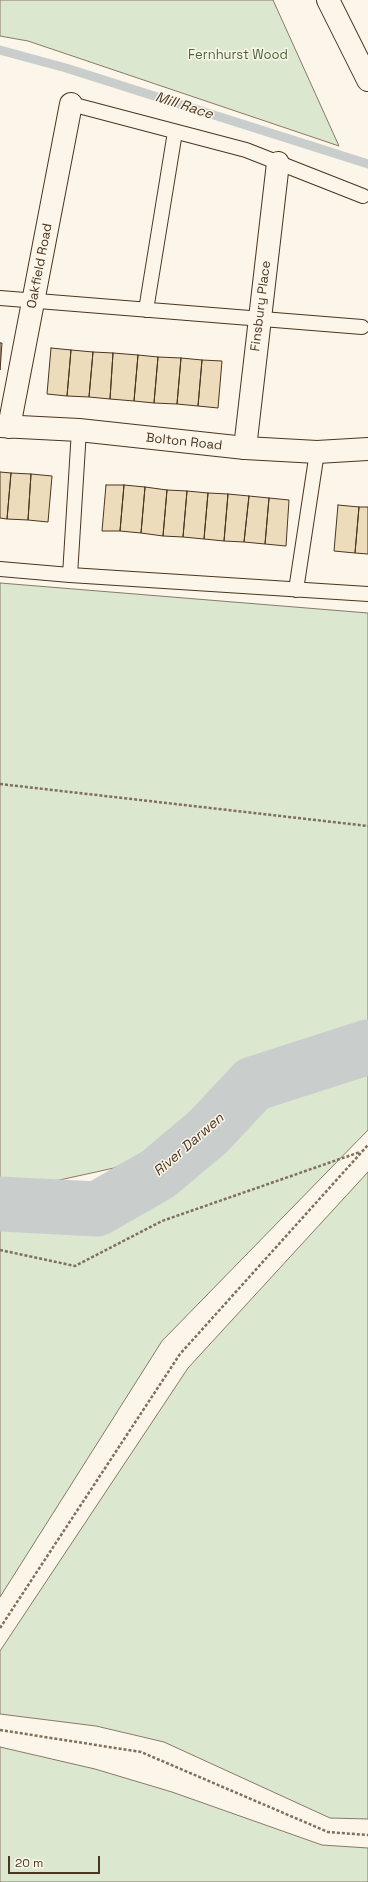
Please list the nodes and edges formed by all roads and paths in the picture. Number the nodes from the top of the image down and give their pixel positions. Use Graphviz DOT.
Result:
graph roads {
  1 [pos="328,0"];
  2 [pos="368,80"];
  3 [pos="71,104"];
  4 [pos="175,132"];
  5 [pos="278,163"];
  6 [pos="362,196"];
  7 [pos="0,298"];
  8 [pos="33,300"];
  9 [pos="146,310"];
  10 [pos="260,318"];
  11 [pos="362,326"];
  12 [pos="4,427"];
  13 [pos="79,430"];
  14 [pos="245,448"];
  15 [pos="368,449"];
  16 [pos="317,452"];
  17 [pos="0,569"];
  18 [pos="70,575"];
  19 [pos="296,590"];
  20 [pos="368,594"];
  21 [pos="0,784"];
  22 [pos="368,826"];
  23 [pos="368,1145"];
  24 [pos="360,1152"];
  25 [pos="0,1250"];
  26 [pos="0,1628"];
  27 [pos="0,1730"];
  28 [pos="368,1835"];
  1 -- 2 [label="main road"];
  3 -- 4 [label="lane"];
  3 -- 8 [label="main road, Oakfield Road"];
  4 -- 5 [label="lane"];
  4 -- 9 [label="lane"];
  5 -- 6 [label="lane"];
  5 -- 10 [label="main road, Finsbury Place"];
  7 -- 8 [label="lane"];
  8 -- 9 [label="lane"];
  8 -- 12 [label="main road, Oakfield Road"];
  9 -- 10 [label="lane"];
  10 -- 11 [label="lane"];
  10 -- 14 [label="main road, Finsbury Place"];
  12 -- 13 [label="main road, Bolton Road"];
  13 -- 14 [label="main road, Bolton Road"];
  13 -- 18 [label="lane"];
  14 -- 16 [label="main road, Bolton Road"];
  15 -- 16 [label="main road, Bolton Road"];
  16 -- 19 [label="lane"];
  17 -- 18 [label="lane"];
  18 -- 19 [label="lane"];
  19 -- 20 [label="lane"];
  21 -- 22 [label="path"];
  23 -- 24 [label="path"];
  24 -- 25 [label="path"];
  24 -- 26 [label="path"];
  27 -- 28 [label="path"];
}
